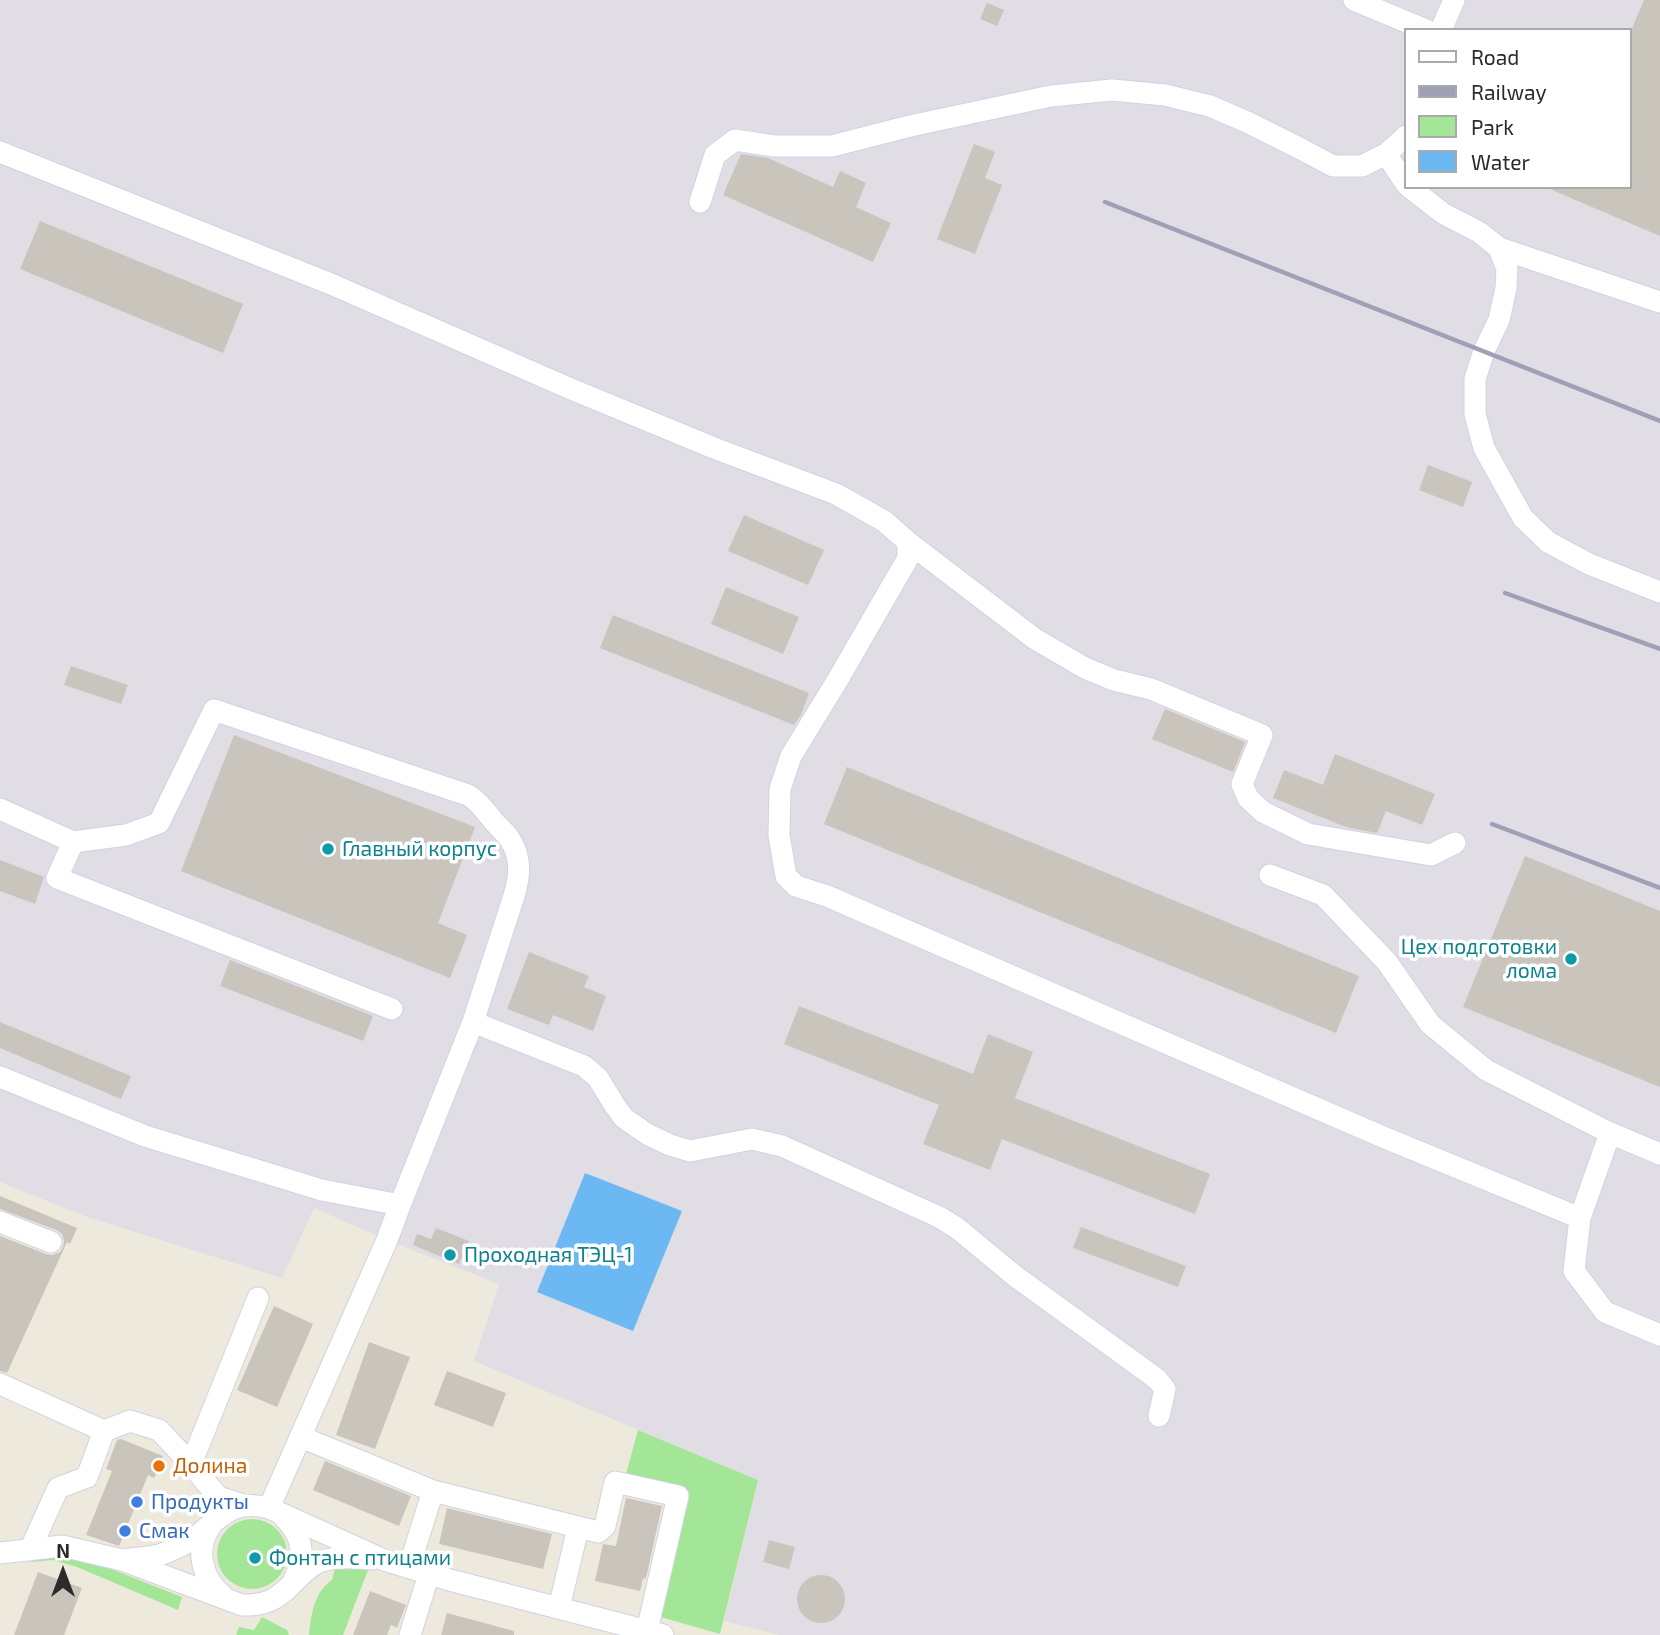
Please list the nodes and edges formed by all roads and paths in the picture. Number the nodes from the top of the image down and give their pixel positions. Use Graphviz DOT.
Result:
graph roads {
  1 [pos="1354,0"];
  2 [pos="1454,0"];
  3 [pos="1421,28"];
  4 [pos="1442,28"];
  5 [pos="1404,138"];
  6 [pos="0,152"];
  7 [pos="1386,154"];
  8 [pos="1404,181"];
  9 [pos="1411,189"];
  10 [pos="700,202"];
  11 [pos="1499,248"];
  12 [pos="1660,302"];
  13 [pos="908,541"];
  14 [pos="1660,592"];
  15 [pos="0,809"];
  16 [pos="73,842"];
  17 [pos="1455,843"];
  18 [pos="1270,875"];
  19 [pos="391,1009"];
  20 [pos="472,1021"];
  21 [pos="0,1077"];
  22 [pos="1610,1133"];
  23 [pos="1660,1154"];
  24 [pos="400,1205"];
  25 [pos="1580,1218"];
  26 [pos="0,1222"];
  27 [pos="51,1242"];
  28 [pos="258,1298"];
  29 [pos="1660,1335"];
  30 [pos="0,1384"];
  31 [pos="1159,1416"];
  32 [pos="104,1431"];
  33 [pos="300,1437"];
  34 [pos="191,1464"];
  35 [pos="433,1491"];
  36 [pos="243,1505"];
  37 [pos="275,1511"];
  38 [pos="217,1518"];
  39 [pos="578,1528"];
  40 [pos="30,1550"];
  41 [pos="0,1553"];
  42 [pos="122,1560"];
  43 [pos="384,1560"];
  44 [pos="419,1570"];
  45 [pos="295,1580"];
  46 [pos="228,1599"];
  47 [pos="559,1608"];
  48 [pos="659,1634"];
  49 [pos="410,1635"];
  1 -- 3 [label="street"];
  2 -- 4 [label="street"];
  5 -- 7 [label="street"];
  6 -- 13 [label="street"];
  7 -- 8 [label="street"];
  7 -- 10 [label="street"];
  9 -- 11 [label="street"];
  11 -- 12 [label="street"];
  11 -- 14 [label="street"];
  13 -- 17 [label="street"];
  13 -- 25 [label="street"];
  15 -- 16 [label="street"];
  16 -- 19 [label="street"];
  16 -- 20 [label="street"];
  18 -- 22 [label="street"];
  20 -- 24 [label="street"];
  20 -- 31 [label="street"];
  21 -- 24 [label="street"];
  22 -- 23 [label="street"];
  22 -- 25 [label="street"];
  24 -- 33 [label="street"];
  25 -- 29 [label="street"];
  26 -- 27 [label="street"];
  28 -- 34 [label="street"];
  30 -- 32 [label="street"];
  32 -- 34 [label="street"];
  32 -- 40 [label="street"];
  33 -- 35 [label="street"];
  33 -- 37 [label="street"];
  34 -- 36 [label="street"];
  35 -- 39 [label="street"];
  35 -- 44 [label="street"];
  36 -- 37 [label="street"];
  36 -- 38 [label="street"];
  37 -- 43 [label="street"];
  37 -- 45 [label="street"];
  38 -- 42 [label="street"];
  38 -- 46 [label="street"];
  39 -- 47 [label="street"];
  39 -- 48 [label="street"];
  40 -- 41 [label="street"];
  40 -- 42 [label="street"];
  42 -- 46 [label="street"];
  43 -- 44 [label="street"];
  43 -- 45 [label="street"];
  44 -- 47 [label="street"];
  44 -- 49 [label="street"];
  45 -- 46 [label="street"];
  47 -- 48 [label="street"];
}
